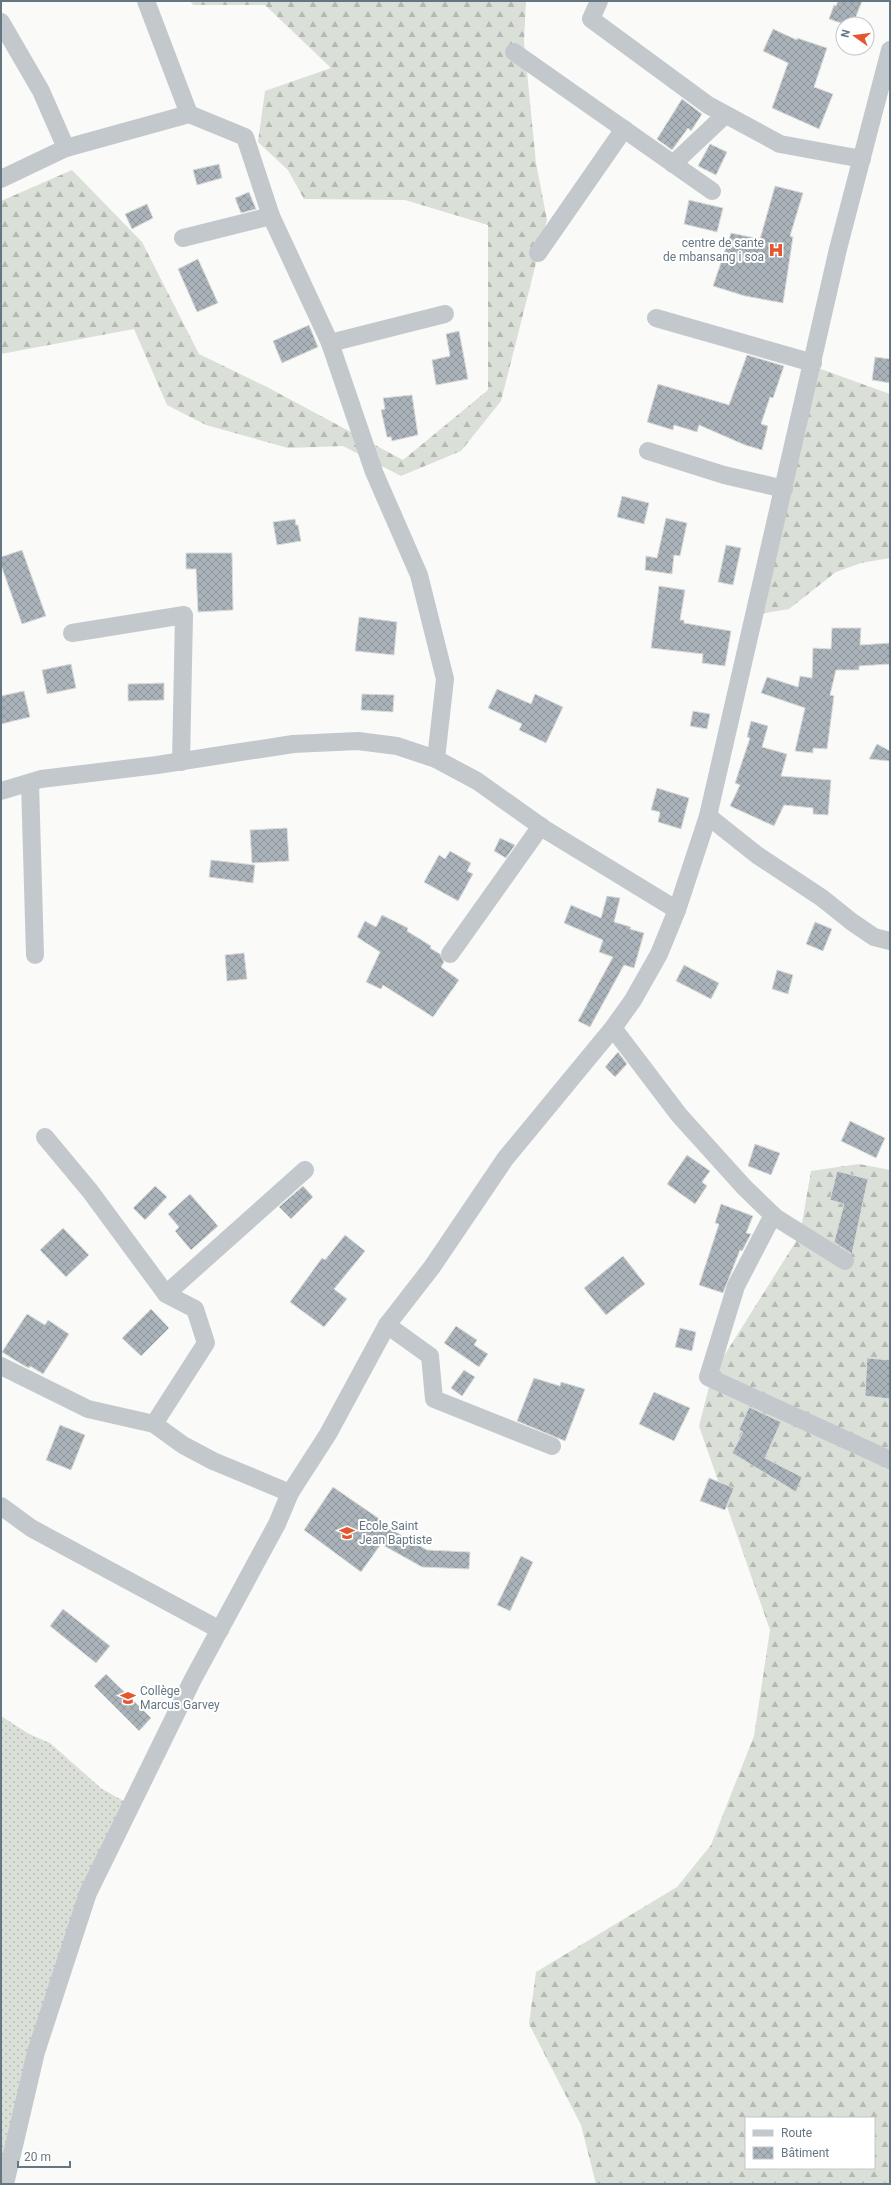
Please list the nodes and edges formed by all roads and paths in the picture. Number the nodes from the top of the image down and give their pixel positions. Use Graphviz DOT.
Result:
graph roads {
  1 [pos="146,1"];
  2 [pos="599,1"];
  3 [pos="1,22"];
  4 [pos="890,50"];
  5 [pos="514,52"];
  6 [pos="189,114"];
  7 [pos="725,115"];
  8 [pos="624,129"];
  9 [pos="66,148"];
  10 [pos="862,159"];
  11 [pos="673,164"];
  12 [pos="1,179"];
  13 [pos="712,191"];
  14 [pos="270,216"];
  15 [pos="183,238"];
  16 [pos="538,253"];
  17 [pos="445,314"];
  18 [pos="656,318"];
  19 [pos="330,343"];
  20 [pos="812,363"];
  21 [pos="648,451"];
  22 [pos="784,489"];
  23 [pos="72,633"];
  24 [pos="436,759"];
  25 [pos="181,762"];
  26 [pos="30,782"];
  27 [pos="1,791"];
  28 [pos="708,816"];
  29 [pos="541,826"];
  30 [pos="677,910"];
  31 [pos="890,941"];
  32 [pos="450,954"];
  33 [pos="35,955"];
  34 [pos="613,1028"];
  35 [pos="45,1138"];
  36 [pos="304,1170"];
  37 [pos="773,1215"];
  38 [pos="845,1261"];
  39 [pos="166,1294"];
  40 [pos="387,1324"];
  41 [pos="1,1366"];
  42 [pos="154,1424"];
  43 [pos="552,1446"];
  44 [pos="890,1460"];
  45 [pos="290,1493"];
  46 [pos="1,1506"];
  47 [pos="220,1630"];
  48 [pos="5,2174"];
  1 -- 6 [label="street"];
  2 -- 7 [label="street"];
  3 -- 9 [label="street"];
  4 -- 10 [label="street"];
  5 -- 8 [label="street"];
  6 -- 9 [label="street"];
  6 -- 14 [label="street"];
  7 -- 10 [label="street"];
  7 -- 11 [label="street"];
  8 -- 11 [label="street"];
  8 -- 16 [label="street"];
  9 -- 12 [label="street"];
  10 -- 20 [label="street"];
  11 -- 13 [label="street"];
  14 -- 15 [label="street"];
  14 -- 19 [label="street"];
  17 -- 19 [label="street"];
  18 -- 20 [label="street"];
  19 -- 24 [label="street"];
  20 -- 22 [label="street"];
  21 -- 22 [label="street"];
  22 -- 28 [label="street"];
  23 -- 25 [label="street"];
  24 -- 25 [label="street"];
  24 -- 29 [label="street"];
  25 -- 26 [label="street"];
  26 -- 27 [label="street"];
  26 -- 33 [label="street"];
  28 -- 30 [label="street"];
  28 -- 31 [label="street"];
  29 -- 30 [label="street"];
  29 -- 32 [label="street"];
  30 -- 34 [label="street"];
  34 -- 37 [label="street"];
  34 -- 40 [label="street"];
  35 -- 39 [label="street"];
  36 -- 39 [label="street"];
  37 -- 38 [label="street"];
  37 -- 44 [label="street"];
  39 -- 42 [label="street"];
  40 -- 43 [label="street"];
  40 -- 45 [label="street"];
  41 -- 42 [label="street"];
  42 -- 45 [label="street"];
  45 -- 47 [label="street"];
  46 -- 47 [label="street"];
  47 -- 48 [label="street"];
}
